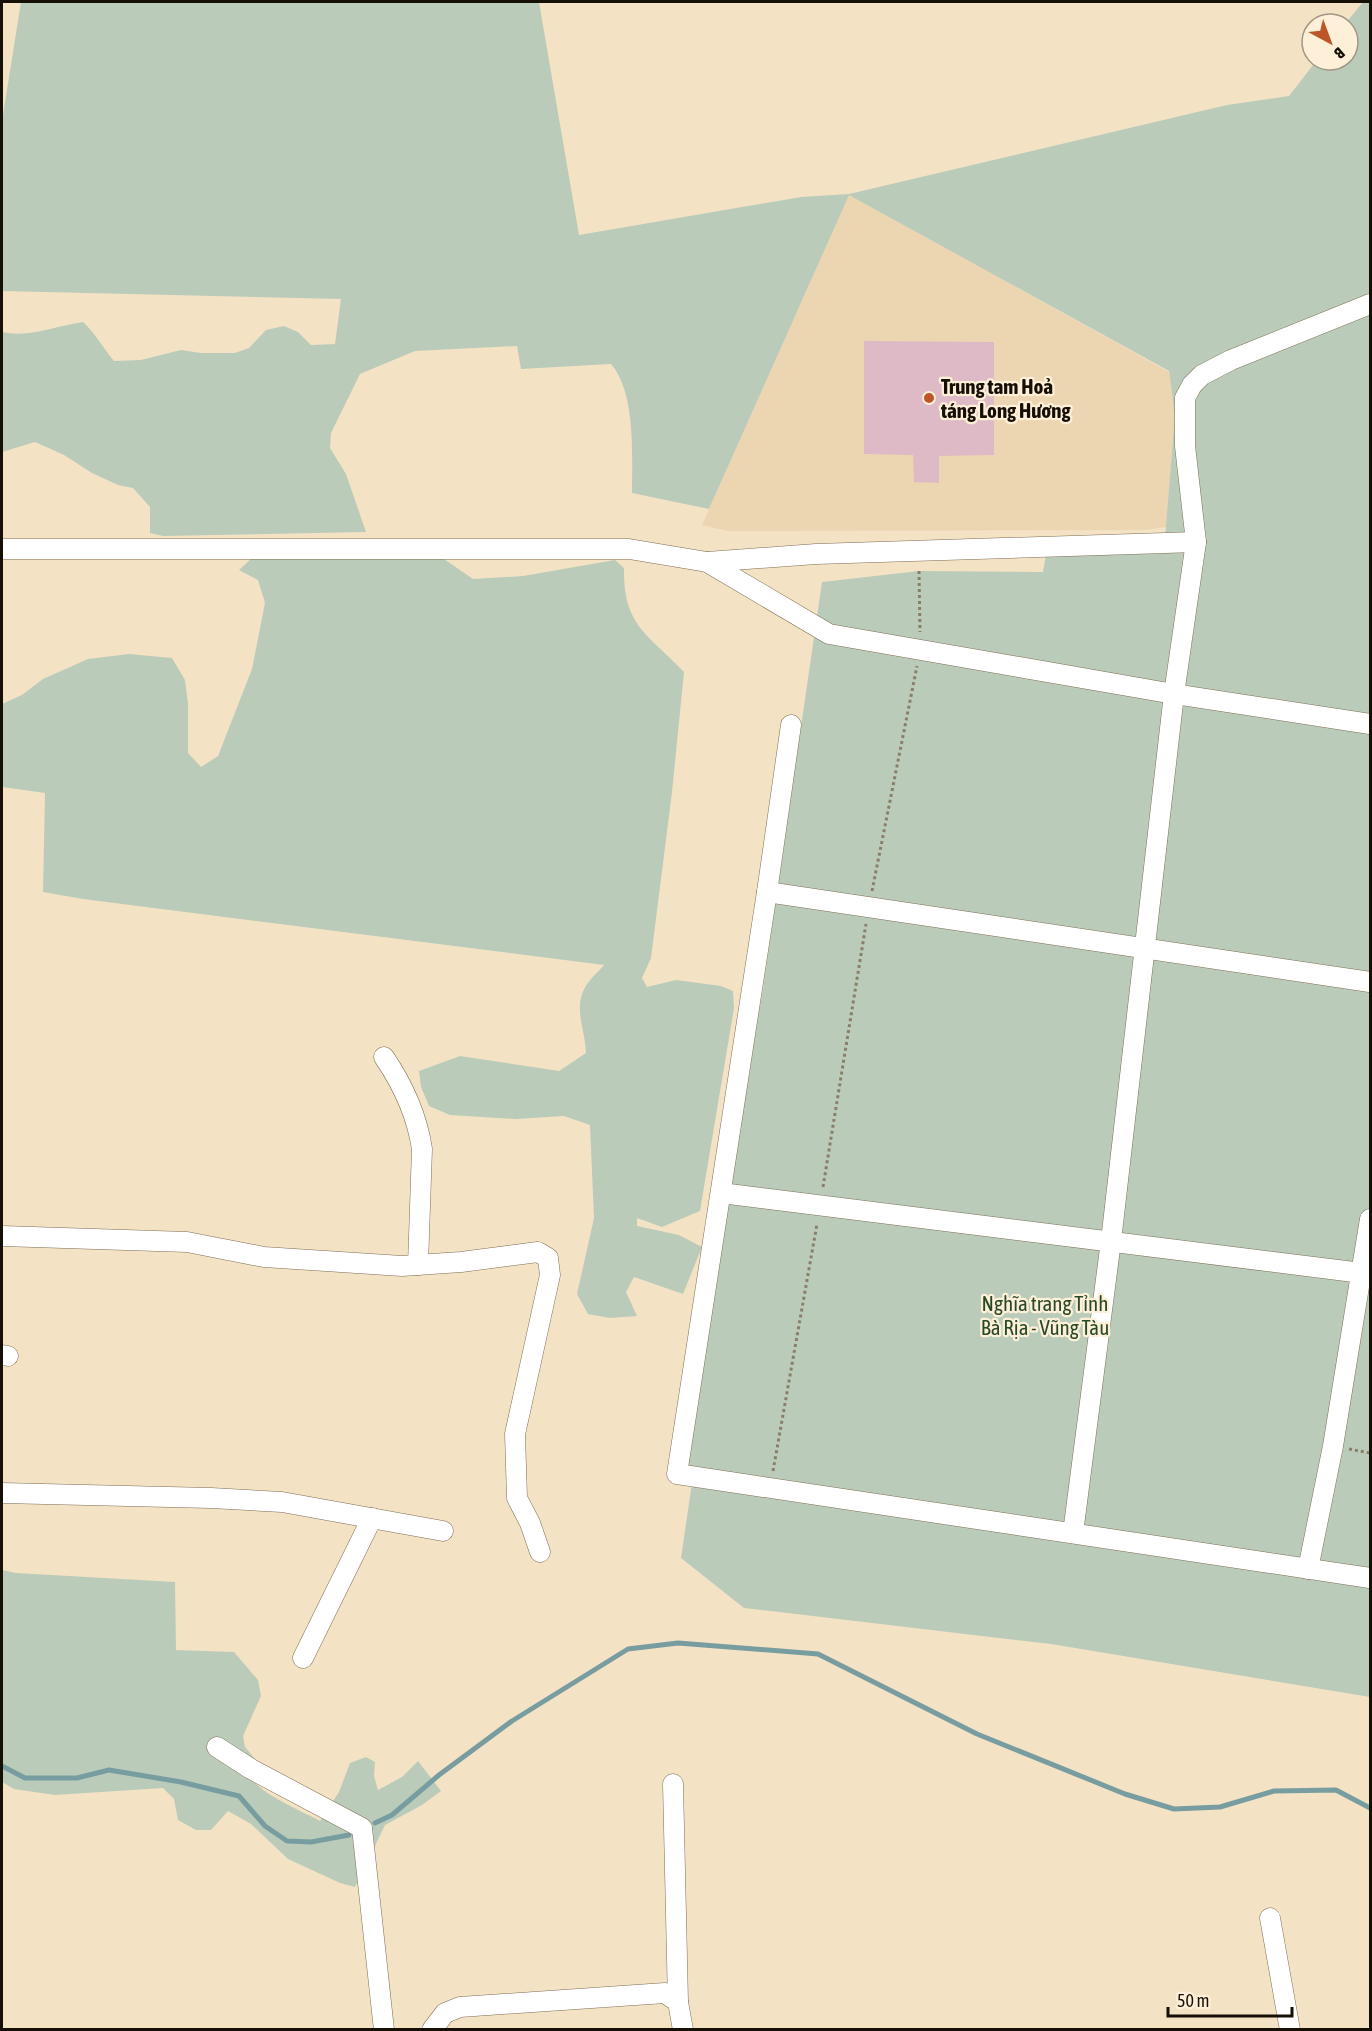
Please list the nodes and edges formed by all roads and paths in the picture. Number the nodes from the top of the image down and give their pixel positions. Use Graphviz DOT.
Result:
graph roads {
  1 [pos="1371,304"];
  2 [pos="1196,542"];
  3 [pos="2,549"];
  4 [pos="707,562"];
  5 [pos="919,571"];
  6 [pos="921,650"];
  7 [pos="1174,694"];
  8 [pos="1371,724"];
  9 [pos="791,725"];
  10 [pos="767,892"];
  11 [pos="869,907"];
  12 [pos="1146,948"];
  13 [pos="1371,982"];
  14 [pos="384,1057"];
  15 [pos="721,1192"];
  16 [pos="820,1205"];
  17 [pos="1371,1219"];
  18 [pos="2,1236"];
  19 [pos="1111,1241"];
  20 [pos="418,1265"];
  21 [pos="1366,1273"];
  22 [pos="770,1488"];
  23 [pos="2,1493"];
  24 [pos="372,1518"];
  25 [pos="443,1531"];
  26 [pos="1073,1533"];
  27 [pos="540,1552"];
  28 [pos="1308,1569"];
  29 [pos="1371,1578"];
  30 [pos="303,1658"];
  31 [pos="217,1747"];
  32 [pos="673,1784"];
  33 [pos="1270,1918"];
  34 [pos="678,2002"];
  35 [pos="384,2030"];
  36 [pos="432,2030"];
  37 [pos="683,2030"];
  38 [pos="1290,2030"];
  1 -- 2 [label="street"];
  2 -- 4 [label="street"];
  2 -- 7 [label="street"];
  3 -- 4 [label="street"];
  4 -- 6 [label="street"];
  5 -- 6 [label="path"];
  6 -- 7 [label="street"];
  6 -- 11 [label="path"];
  7 -- 8 [label="street"];
  7 -- 12 [label="street"];
  9 -- 10 [label="street"];
  10 -- 11 [label="street"];
  10 -- 15 [label="street"];
  11 -- 12 [label="street"];
  11 -- 16 [label="path"];
  12 -- 13 [label="street"];
  12 -- 19 [label="street"];
  14 -- 20 [label="street"];
  15 -- 16 [label="street"];
  15 -- 22 [label="street"];
  16 -- 19 [label="street"];
  16 -- 22 [label="path"];
  17 -- 21 [label="street"];
  18 -- 20 [label="street"];
  19 -- 21 [label="street"];
  19 -- 26 [label="street"];
  20 -- 27 [label="street"];
  21 -- 28 [label="street"];
  22 -- 26 [label="street"];
  23 -- 24 [label="street"];
  24 -- 25 [label="street"];
  24 -- 30 [label="street"];
  26 -- 28 [label="street"];
  28 -- 29 [label="street"];
  31 -- 35 [label="street"];
  32 -- 34 [label="street"];
  33 -- 38 [label="street"];
  34 -- 36 [label="street"];
  34 -- 37 [label="street"];
}
